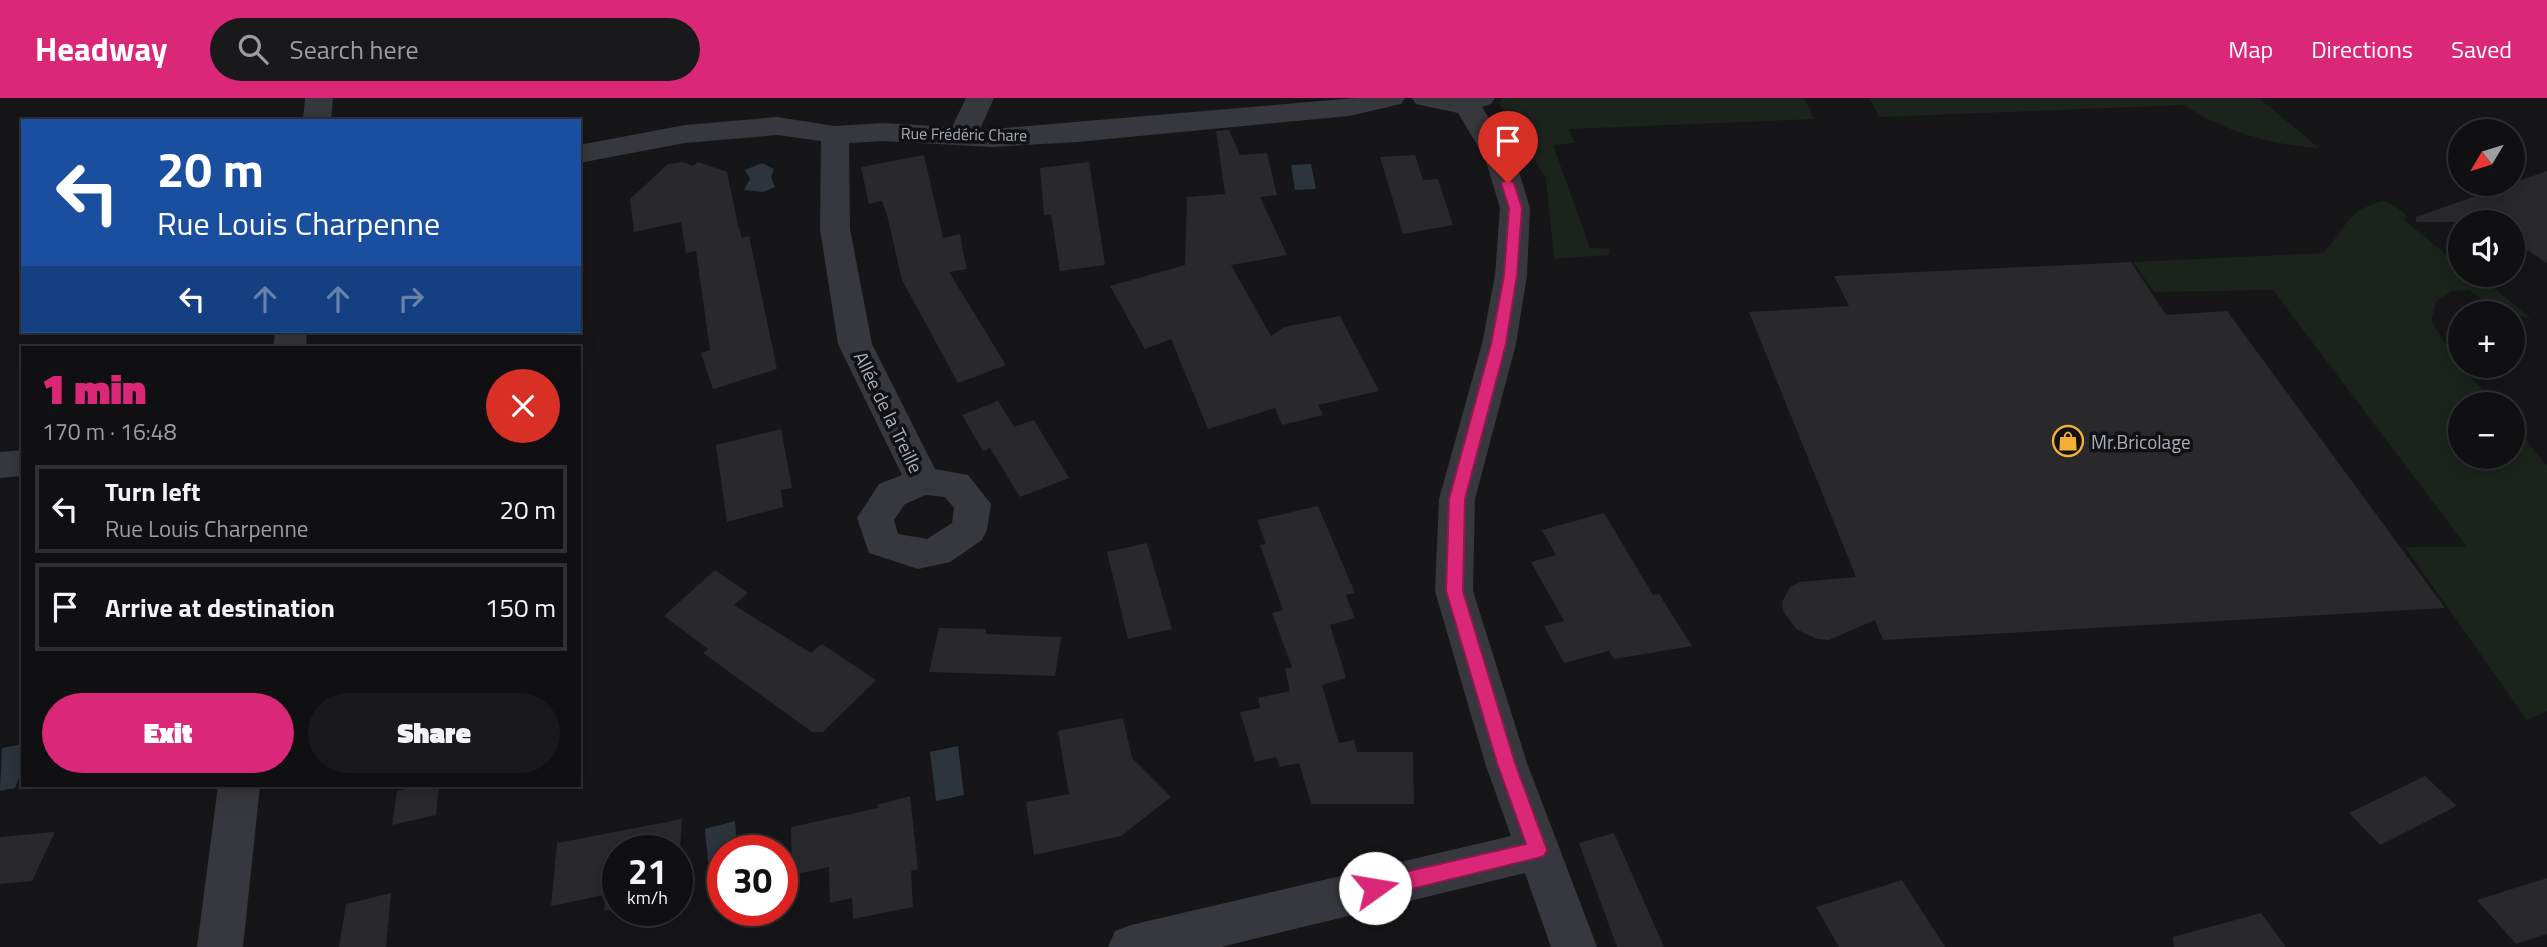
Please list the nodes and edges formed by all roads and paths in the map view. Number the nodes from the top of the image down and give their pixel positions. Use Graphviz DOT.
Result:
graph roads {
  1 [pos="319,98"];
  2 [pos="980,98"];
  3 [pos="1391,98"];
  4 [pos="1426,98"];
  5 [pos="1474,101"];
  6 [pos="317,119"];
  7 [pos="835,135"];
  8 [pos="962,136"];
  9 [pos="581,154"];
  10 [pos="21,463"];
  11 [pos="0,465"];
  12 [pos="923,481"];
  13 [pos="239,787"];
  14 [pos="1537,850"];
  15 [pos="220,947"];
  16 [pos="1131,947"];
  17 [pos="1574,947"];
  1 -- 6 [label="street"];
  2 -- 8 [label="street"];
  3 -- 8 [label="street, Rue Frédéric Chare"];
  4 -- 5 [label="street"];
  5 -- 14 [label="street"];
  7 -- 8 [label="street, Rue Frédéric Chare"];
  7 -- 9 [label="street, Rue Frédéric Chare"];
  7 -- 12 [label="street, Allée de la Treille"];
  10 -- 11 [label="street"];
  13 -- 15 [label="street"];
  14 -- 16 [label="street"];
  14 -- 17 [label="street"];
}
